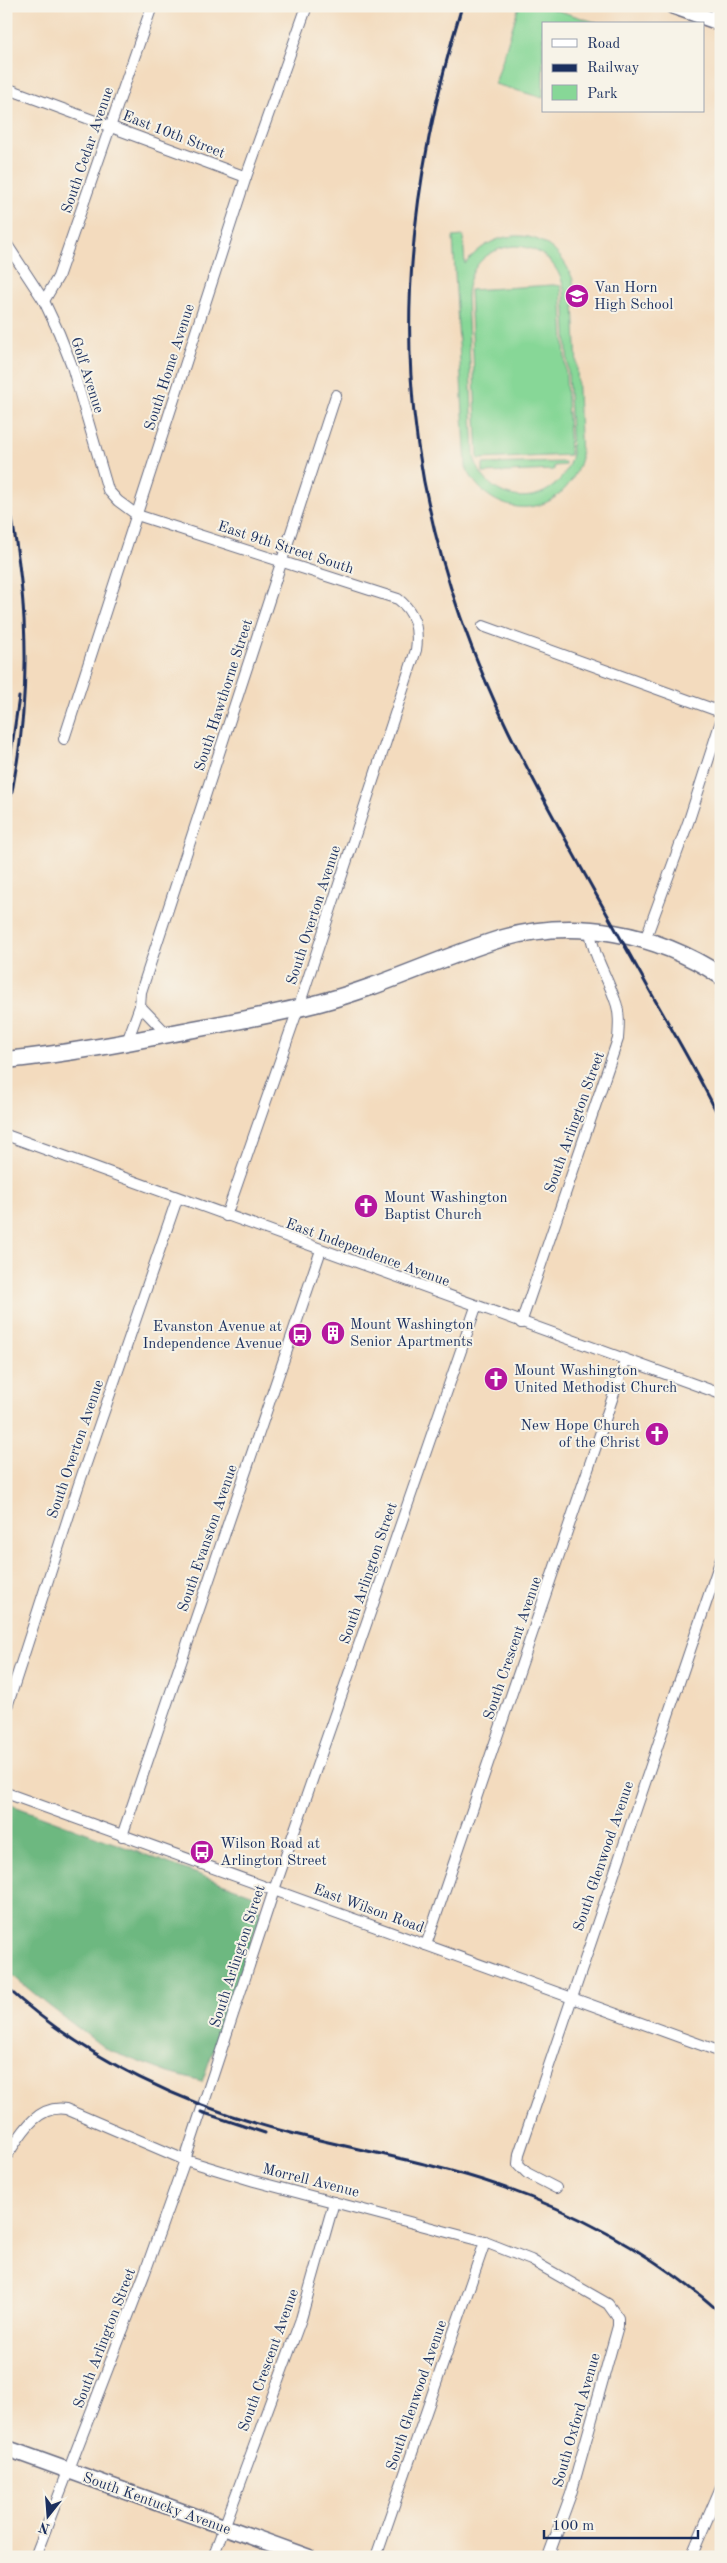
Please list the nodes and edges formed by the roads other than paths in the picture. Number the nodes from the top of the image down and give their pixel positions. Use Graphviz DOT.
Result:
graph roads {
  1 [pos="152,6"];
  2 [pos="307,6"];
  3 [pos="673,6"];
  4 [pos="719,6"];
  5 [pos="716,22"];
  6 [pos="6,88"];
  7 [pos="112,126"];
  8 [pos="246,177"];
  9 [pos="6,243"];
  10 [pos="44,301"];
  11 [pos="336,395"];
  12 [pos="137,515"];
  13 [pos="283,561"];
  14 [pos="414,621"];
  15 [pos="483,626"];
  16 [pos="721,712"];
  17 [pos="721,721"];
  18 [pos="64,739"];
  19 [pos="590,930"];
  20 [pos="647,933"];
  21 [pos="721,976"];
  22 [pos="140,1006"];
  23 [pos="298,1008"];
  24 [pos="167,1034"];
  25 [pos="127,1042"];
  26 [pos="6,1060"];
  27 [pos="6,1135"];
  28 [pos="177,1199"];
  29 [pos="226,1216"];
  30 [pos="321,1250"];
  31 [pos="476,1307"];
  32 [pos="521,1323"];
  33 [pos="625,1361"];
  34 [pos="721,1394"];
  35 [pos="721,1559"];
  36 [pos="6,1710"];
  37 [pos="6,1793"];
  38 [pos="122,1836"];
  39 [pos="274,1890"];
  40 [pos="426,1945"];
  41 [pos="571,1997"];
  42 [pos="721,2052"];
  43 [pos="6,2157"];
  44 [pos="185,2160"];
  45 [pos="556,2188"];
  46 [pos="334,2202"];
  47 [pos="485,2242"];
  48 [pos="618,2318"];
  49 [pos="6,2448"];
  50 [pos="70,2471"];
  51 [pos="721,2487"];
  52 [pos="223,2527"];
  53 [pos="35,2557"];
  54 [pos="213,2557"];
  55 [pos="308,2557"];
  56 [pos="376,2557"];
  57 [pos="548,2557"];
  58 [pos="691,2557"];
  1 -- 7 [label="street, South Cedar Avenue"];
  2 -- 8 [label="street, South Home Avenue"];
  3 -- 5 [label="street"];
  4 -- 5 [label="street"];
  6 -- 7 [label="street, East 10th Street"];
  7 -- 8 [label="street, East 10th Street"];
  7 -- 10 [label="street, South Cedar Avenue"];
  8 -- 12 [label="street, South Home Avenue"];
  9 -- 10 [label="street, Golf Avenue"];
  10 -- 12 [label="street, Golf Avenue"];
  11 -- 13 [label="street, South Hawthorne Street"];
  12 -- 13 [label="street, East 9th Street South"];
  12 -- 18 [label="street, South Home Avenue"];
  13 -- 14 [label="street, East 9th Street South"];
  13 -- 22 [label="street, South Hawthorne Street"];
  14 -- 23 [label="street, South Overton Avenue"];
  15 -- 16 [label="street"];
  17 -- 20 [label="street"];
  19 -- 20 [label="main road"];
  19 -- 23 [label="main road"];
  19 -- 32 [label="street, South Arlington Street"];
  20 -- 21 [label="main road"];
  22 -- 24 [label="street"];
  22 -- 25 [label="street, South Hawthorne Street"];
  23 -- 24 [label="main road"];
  23 -- 29 [label="street, South Overton Avenue"];
  24 -- 25 [label="main road"];
  25 -- 26 [label="main road"];
  27 -- 28 [label="street, East Independence Avenue"];
  28 -- 29 [label="street, East Independence Avenue"];
  28 -- 36 [label="street, South Overton Avenue"];
  29 -- 30 [label="street, East Independence Avenue"];
  30 -- 31 [label="street, East Independence Avenue"];
  30 -- 38 [label="street, South Evanston Avenue"];
  31 -- 32 [label="street, East Independence Avenue"];
  31 -- 39 [label="street, South Arlington Street"];
  32 -- 33 [label="street, East Independence Avenue"];
  33 -- 34 [label="street, East Independence Avenue"];
  33 -- 40 [label="street, South Crescent Avenue"];
  35 -- 41 [label="street, South Glenwood Avenue"];
  37 -- 38 [label="street, East Wilson Road"];
  38 -- 39 [label="street, East Wilson Road"];
  39 -- 40 [label="street, East Wilson Road"];
  39 -- 44 [label="street, South Arlington Street"];
  40 -- 41 [label="street, East Wilson Road"];
  41 -- 42 [label="street, East Wilson Road"];
  41 -- 45 [label="street, South Glenwood Avenue"];
  43 -- 44 [label="street, Morrell Avenue"];
  44 -- 46 [label="street, Morrell Avenue"];
  44 -- 50 [label="street, South Arlington Street"];
  46 -- 47 [label="street, Morrell Avenue"];
  46 -- 52 [label="street, South Crescent Avenue"];
  47 -- 48 [label="street, Morrell Avenue"];
  47 -- 56 [label="street, South Glenwood Avenue"];
  48 -- 57 [label="street, South Oxford Avenue"];
  49 -- 50 [label="street, South Kentucky Avenue"];
  50 -- 52 [label="street, South Kentucky Avenue"];
  50 -- 53 [label="street, South Arlington Street"];
  51 -- 58 [label="street"];
  52 -- 54 [label="street, South Crescent Avenue"];
  52 -- 55 [label="street, South Kentucky Avenue"];
}
